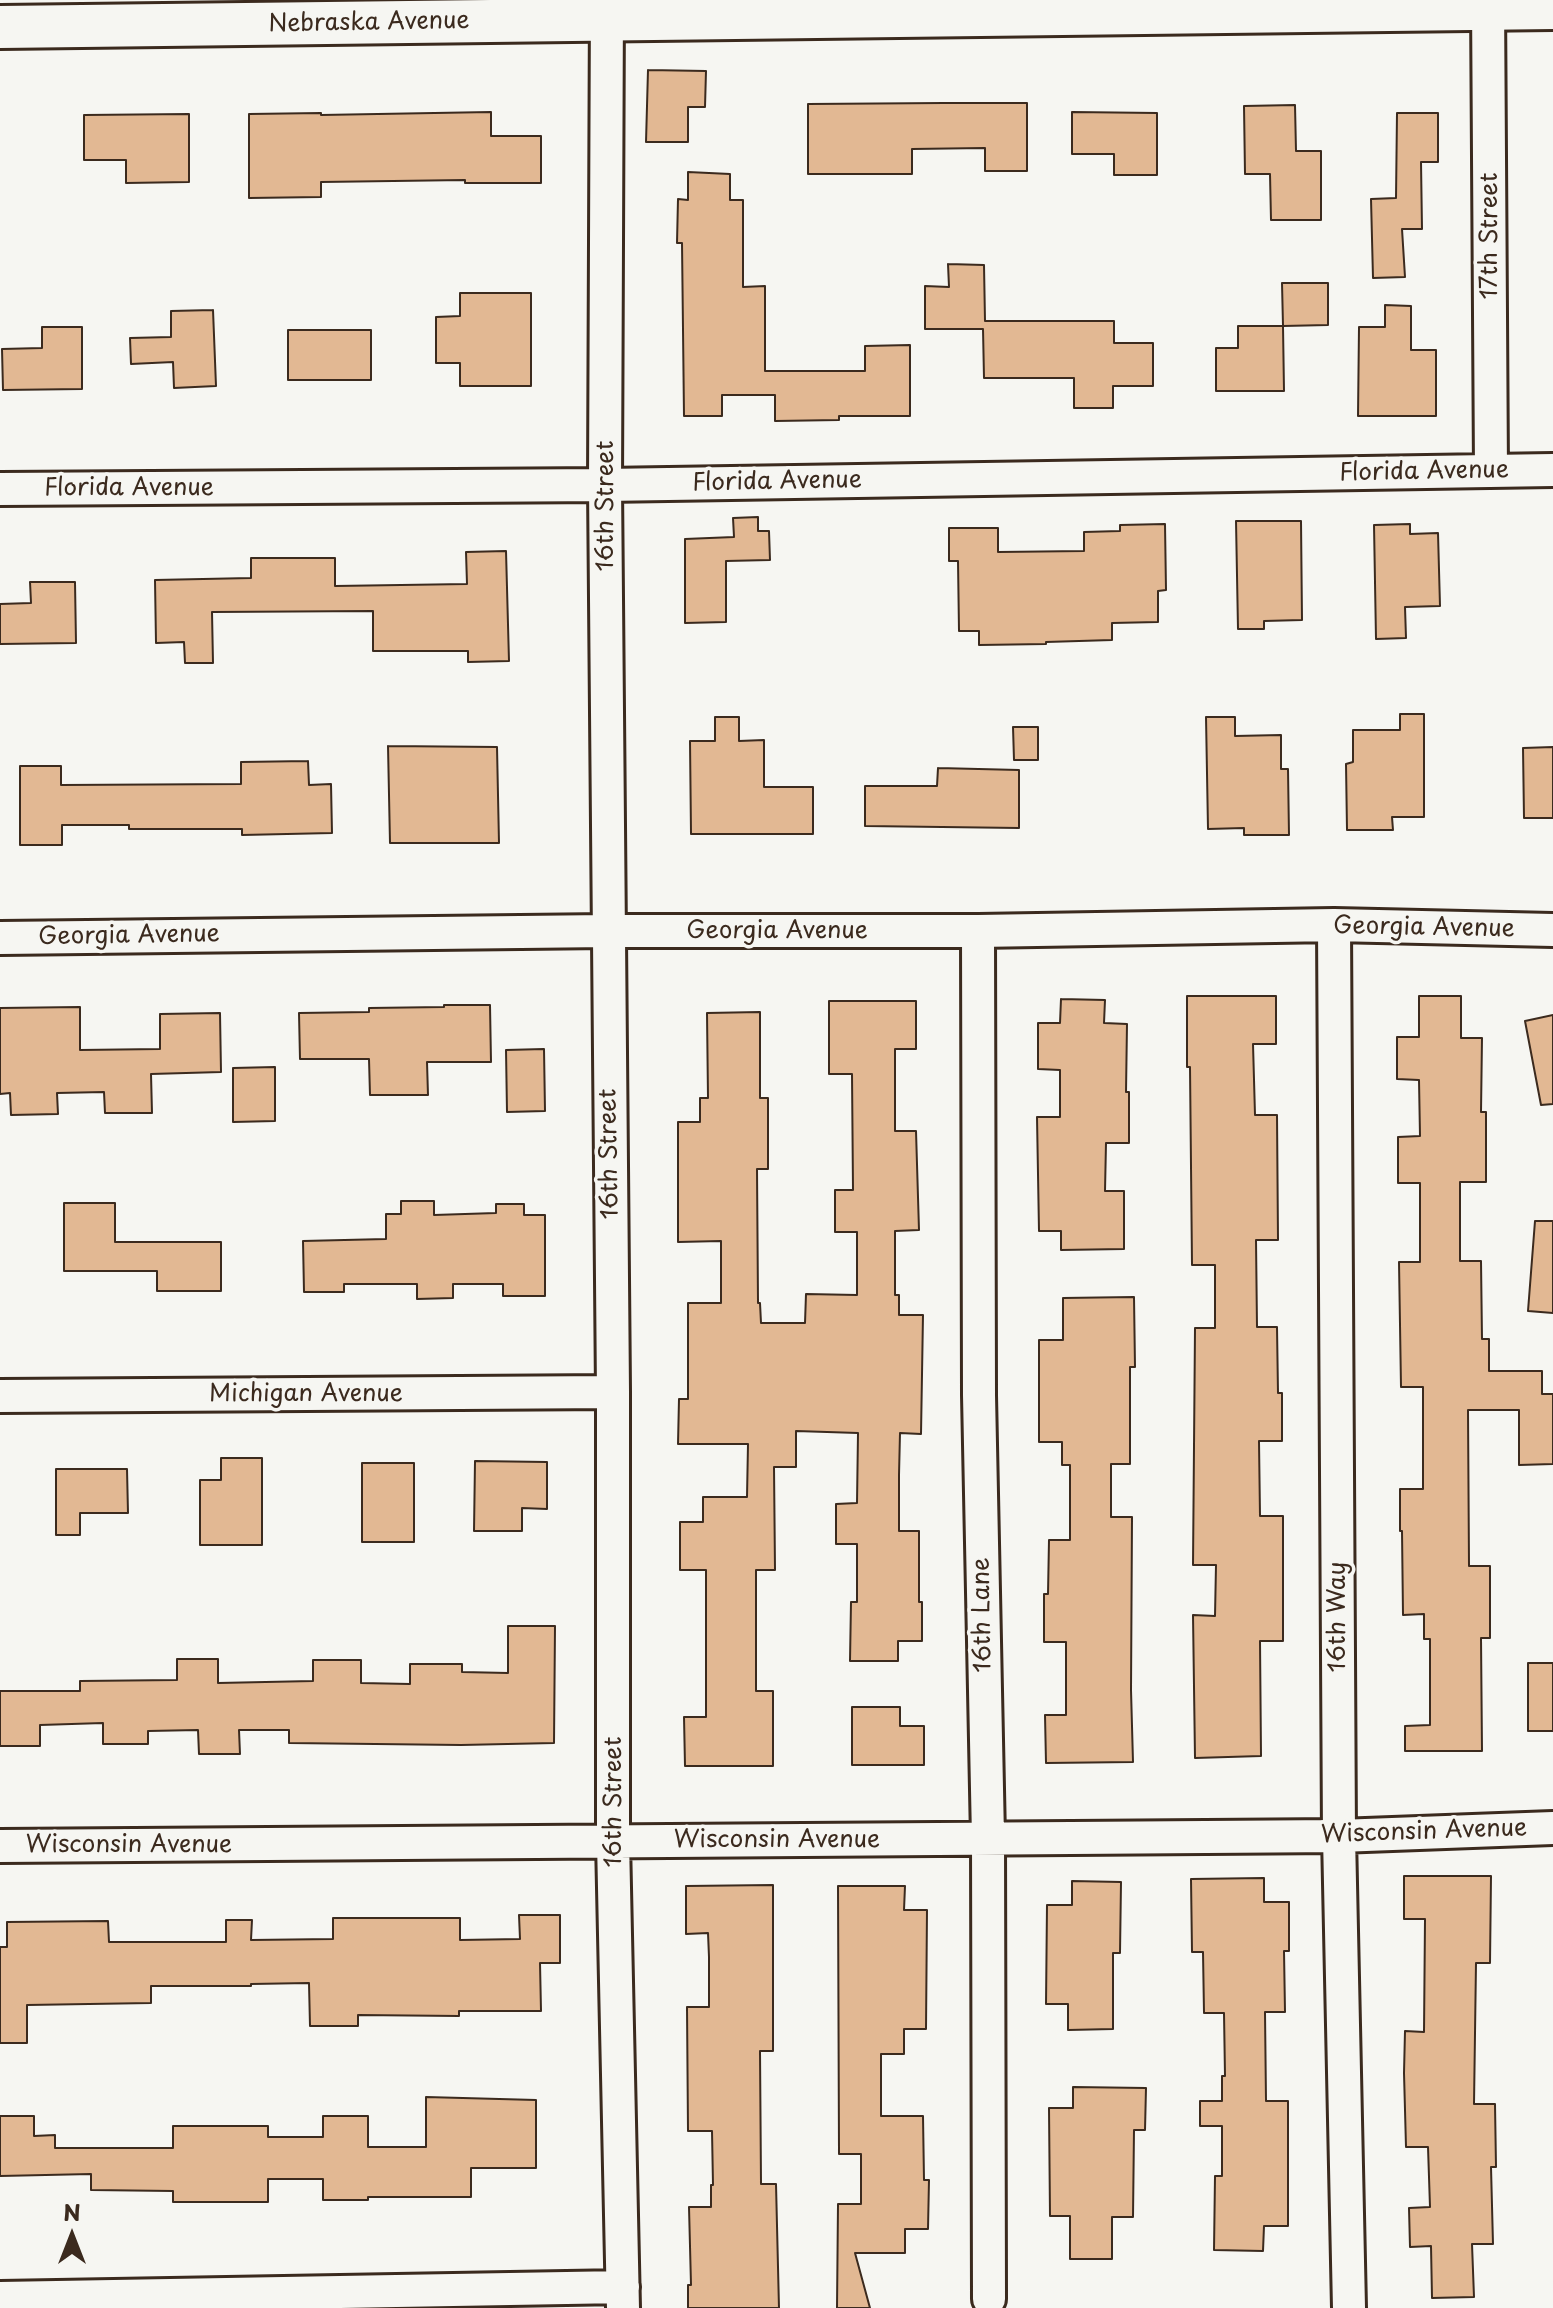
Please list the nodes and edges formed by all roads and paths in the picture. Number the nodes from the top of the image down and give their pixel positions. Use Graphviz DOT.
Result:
graph roads {
  1 [pos="1488,4"];
  2 [pos="1553,8"];
  3 [pos="607,10"];
  4 [pos="0,27"];
  5 [pos="1553,470"];
  6 [pos="1491,471"];
  7 [pos="605,485"];
  8 [pos="0,489"];
  9 [pos="1334,925"];
  10 [pos="1553,930"];
  11 [pos="607,931"];
  12 [pos="978,931"];
  13 [pos="0,938"];
  14 [pos="613,1392"];
  15 [pos="0,1396"];
  16 [pos="1553,1828"];
  17 [pos="1339,1836"];
  18 [pos="988,1838"];
  19 [pos="613,1841"];
  20 [pos="0,1846"];
  21 [pos="623,2297"];
  22 [pos="0,2298"];
  23 [pos="989,2299"];
  24 [pos="1349,2308"];
  1 -- 2 [label="main road, Nebraska Avenue"];
  1 -- 3 [label="main road, Nebraska Avenue"];
  1 -- 6 [label="street, 17th Street"];
  3 -- 4 [label="main road, Nebraska Avenue"];
  3 -- 7 [label="street, 16th Street"];
  5 -- 6 [label="street, Florida Avenue"];
  6 -- 7 [label="street, Florida Avenue"];
  7 -- 8 [label="street, Florida Avenue"];
  7 -- 11 [label="street, 16th Street"];
  9 -- 10 [label="street, Georgia Avenue"];
  9 -- 12 [label="street, Georgia Avenue"];
  9 -- 17 [label="street, 16th Way"];
  11 -- 12 [label="street, Georgia Avenue"];
  11 -- 13 [label="street, Georgia Avenue"];
  11 -- 14 [label="street, 16th Street"];
  12 -- 18 [label="street, 16th Lane"];
  14 -- 15 [label="street, Michigan Avenue"];
  14 -- 19 [label="street, 16th Street"];
  16 -- 17 [label="street, Wisconsin Avenue"];
  17 -- 18 [label="street, Wisconsin Avenue"];
  17 -- 24 [label="street, 16th Way"];
  18 -- 19 [label="street, Wisconsin Avenue"];
  18 -- 23 [label="street, 16th Lane"];
  19 -- 20 [label="street, Wisconsin Avenue"];
  19 -- 21 [label="street, 16th Street"];
  21 -- 22 [label="street"];
}
